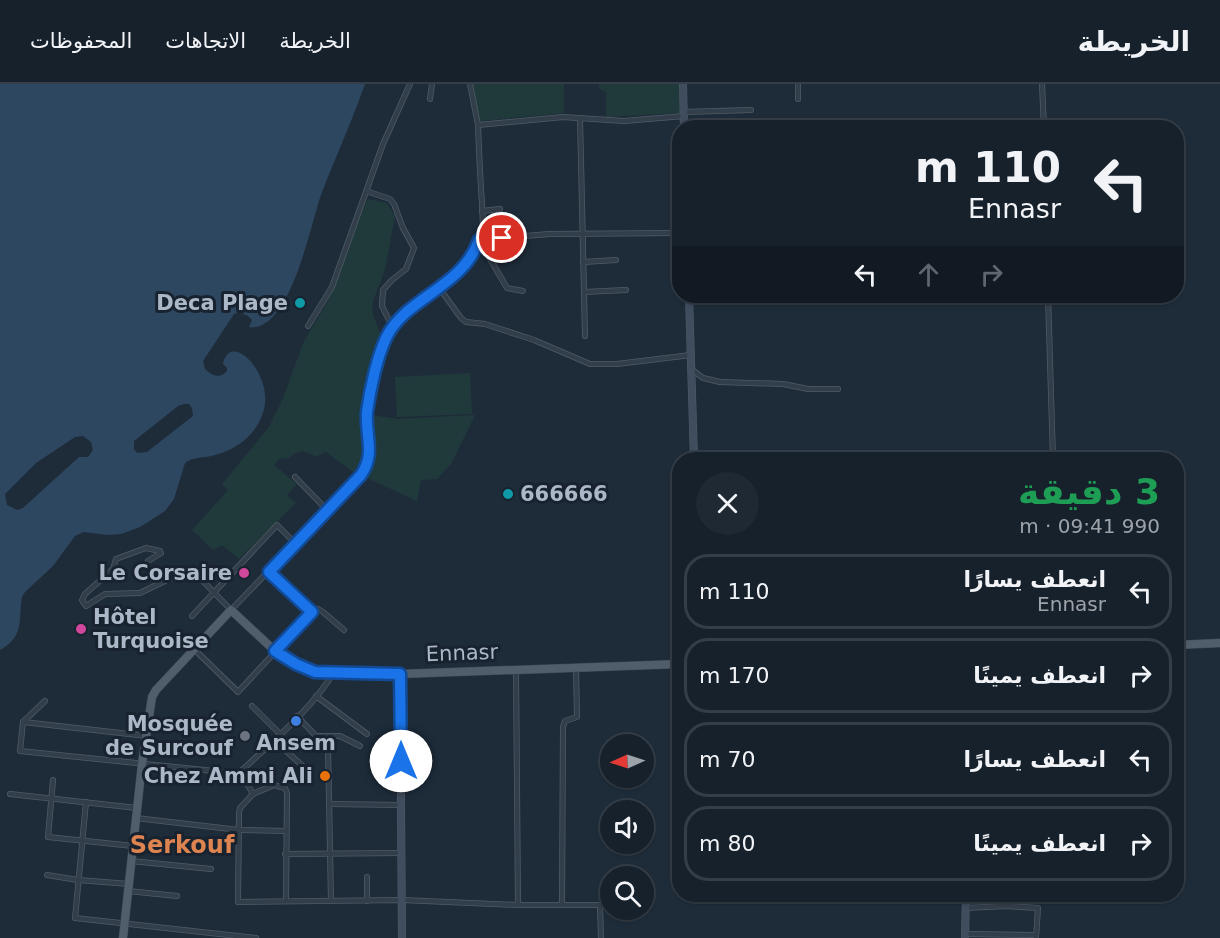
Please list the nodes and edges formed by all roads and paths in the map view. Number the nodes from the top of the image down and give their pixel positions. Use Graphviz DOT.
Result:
graph roads {
  1 [pos="410,84"];
  2 [pos="432,84"];
  3 [pos="470,84"];
  4 [pos="683,84"];
  5 [pos="798,84"];
  6 [pos="1042,84"];
  7 [pos="430,99"];
  8 [pos="798,99"];
  9 [pos="751,110"];
  10 [pos="684,114"];
  11 [pos="580,118"];
  12 [pos="684,120"];
  13 [pos="1044,120"];
  14 [pos="478,125"];
  15 [pos="366,191"];
  16 [pos="500,209"];
  17 [pos="482,211"];
  18 [pos="672,233"];
  19 [pos="583,234"];
  20 [pos="479,240"];
  21 [pos="616,260"];
  22 [pos="584,262"];
  23 [pos="440,288"];
  24 [pos="626,290"];
  25 [pos="523,291"];
  26 [pos="584,292"];
  27 [pos="689,303"];
  28 [pos="1048,303"];
  29 [pos="308,326"];
  30 [pos="393,328"];
  31 [pos="585,336"];
  32 [pos="691,355"];
  33 [pos="692,369"];
  34 [pos="837,389"];
  35 [pos="694,452"];
  36 [pos="1053,452"];
  37 [pos="295,477"];
  38 [pos="328,511"];
  39 [pos="296,544"];
  40 [pos="148,561"];
  41 [pos="269,572"];
  42 [pos="215,591"];
  43 [pos="231,610"];
  44 [pos="312,612"];
  45 [pos="192,616"];
  46 [pos="344,630"];
  47 [pos="1220,643"];
  48 [pos="1184,645"];
  49 [pos="194,650"];
  50 [pos="275,651"];
  51 [pos="672,664"];
  52 [pos="576,667"];
  53 [pos="516,669"];
  54 [pos="334,672"];
  55 [pos="400,674"];
  56 [pos="316,696"];
  57 [pos="45,701"];
  58 [pos="252,706"];
  59 [pos="297,716"];
  60 [pos="23,722"];
  61 [pos="280,734"];
  62 [pos="367,734"];
  63 [pos="147,736"];
  64 [pos="274,740"];
  65 [pos="360,746"];
  66 [pos="328,747"];
  67 [pos="141,764"];
  68 [pos="306,769"];
  69 [pos="240,772"];
  70 [pos="53,780"];
  71 [pos="10,794"];
  72 [pos="253,794"];
  73 [pos="52,799"];
  74 [pos="86,802"];
  75 [pos="329,804"];
  76 [pos="402,805"];
  77 [pos="137,808"];
  78 [pos="136,818"];
  79 [pos="239,830"];
  80 [pos="286,831"];
  81 [pos="82,841"];
  82 [pos="133,846"];
  83 [pos="329,853"];
  84 [pos="402,853"];
  85 [pos="285,854"];
  86 [pos="131,861"];
  87 [pos="211,869"];
  88 [pos="47,875"];
  89 [pos="367,877"];
  90 [pos="78,880"];
  91 [pos="129,887"];
  92 [pos="177,896"];
  93 [pos="402,900"];
  94 [pos="285,901"];
  95 [pos="331,901"];
  96 [pos="367,901"];
  97 [pos="966,902"];
  98 [pos="562,905"];
  99 [pos="518,906"];
  100 [pos="966,908"];
  101 [pos="125,924"];
  102 [pos="207,935"];
  103 [pos="965,936"];
  104 [pos="1036,936"];
  105 [pos="123,938"];
  106 [pos="249,938"];
  107 [pos="256,938"];
  108 [pos="402,938"];
  109 [pos="601,938"];
  1 -- 15 [label="street"];
  2 -- 7 [label="street"];
  3 -- 14 [label="street"];
  4 -- 10 [label="main road"];
  5 -- 8 [label="street"];
  6 -- 13 [label="street"];
  9 -- 10 [label="street"];
  10 -- 11 [label="street"];
  10 -- 12 [label="main road"];
  11 -- 14 [label="street"];
  11 -- 19 [label="street"];
  14 -- 17 [label="street"];
  15 -- 29 [label="street"];
  15 -- 30 [label="street"];
  16 -- 17 [label="street"];
  17 -- 20 [label="street"];
  18 -- 19 [label="street"];
  19 -- 20 [label="street"];
  19 -- 22 [label="street"];
  20 -- 23 [label="street"];
  20 -- 25 [label="street"];
  21 -- 22 [label="street"];
  22 -- 26 [label="street"];
  23 -- 30 [label="street"];
  23 -- 32 [label="street"];
  24 -- 26 [label="street"];
  26 -- 31 [label="street"];
  27 -- 32 [label="main road"];
  28 -- 36 [label="street"];
  30 -- 38 [label="street"];
  32 -- 33 [label="main road"];
  33 -- 34 [label="street"];
  33 -- 35 [label="main road"];
  37 -- 38 [label="street"];
  38 -- 39 [label="street"];
  39 -- 41 [label="street"];
  39 -- 42 [label="street"];
  40 -- 42 [label="street"];
  41 -- 43 [label="street"];
  41 -- 44 [label="street"];
  42 -- 43 [label="street"];
  42 -- 45 [label="street"];
  43 -- 49 [label="main road"];
  43 -- 50 [label="main road, Ennasr"];
  44 -- 46 [label="street"];
  44 -- 50 [label="street"];
  47 -- 48 [label="main road"];
  49 -- 50 [label="street"];
  49 -- 63 [label="main road"];
  50 -- 54 [label="main road, Ennasr"];
  51 -- 52 [label="main road, Ennasr"];
  52 -- 53 [label="main road, Ennasr"];
  52 -- 98 [label="street"];
  53 -- 55 [label="main road, Ennasr"];
  53 -- 99 [label="street"];
  54 -- 55 [label="main road, Ennasr"];
  54 -- 56 [label="street"];
  55 -- 76 [label="main road"];
  56 -- 59 [label="street"];
  56 -- 62 [label="street"];
  57 -- 60 [label="street"];
  58 -- 61 [label="street"];
  59 -- 61 [label="street"];
  59 -- 65 [label="street"];
  60 -- 63 [label="street"];
  60 -- 67 [label="street"];
  61 -- 64 [label="street"];
  63 -- 67 [label="main road"];
  64 -- 68 [label="street"];
  64 -- 69 [label="street"];
  66 -- 75 [label="street"];
  67 -- 69 [label="street"];
  67 -- 77 [label="main road"];
  69 -- 72 [label="street"];
  70 -- 73 [label="street"];
  71 -- 73 [label="street"];
  72 -- 79 [label="street"];
  72 -- 80 [label="street"];
  73 -- 74 [label="street"];
  73 -- 81 [label="street"];
  74 -- 77 [label="street"];
  74 -- 81 [label="street"];
  75 -- 76 [label="street"];
  75 -- 83 [label="street"];
  76 -- 84 [label="main road"];
  77 -- 78 [label="main road"];
  78 -- 79 [label="street"];
  78 -- 82 [label="main road"];
  79 -- 80 [label="street"];
  79 -- 94 [label="street"];
  80 -- 85 [label="street"];
  81 -- 82 [label="street"];
  81 -- 90 [label="street"];
  82 -- 86 [label="main road"];
  83 -- 84 [label="street"];
  83 -- 85 [label="street"];
  83 -- 95 [label="street"];
  84 -- 93 [label="main road"];
  85 -- 94 [label="street"];
  86 -- 87 [label="street"];
  86 -- 91 [label="main road"];
  88 -- 90 [label="street"];
  89 -- 96 [label="street"];
  90 -- 91 [label="street"];
  90 -- 101 [label="street"];
  91 -- 92 [label="street"];
  91 -- 101 [label="main road"];
  93 -- 96 [label="street"];
  93 -- 99 [label="street"];
  93 -- 108 [label="main road"];
  94 -- 95 [label="street"];
  95 -- 96 [label="street"];
  97 -- 100 [label="main road"];
  98 -- 99 [label="street"];
  98 -- 109 [label="street"];
  100 -- 103 [label="main road"];
  100 -- 104 [label="street"];
  101 -- 102 [label="street"];
  101 -- 105 [label="main road"];
  102 -- 106 [label="street"];
  103 -- 104 [label="street"];
  106 -- 107 [label="street"];
}
